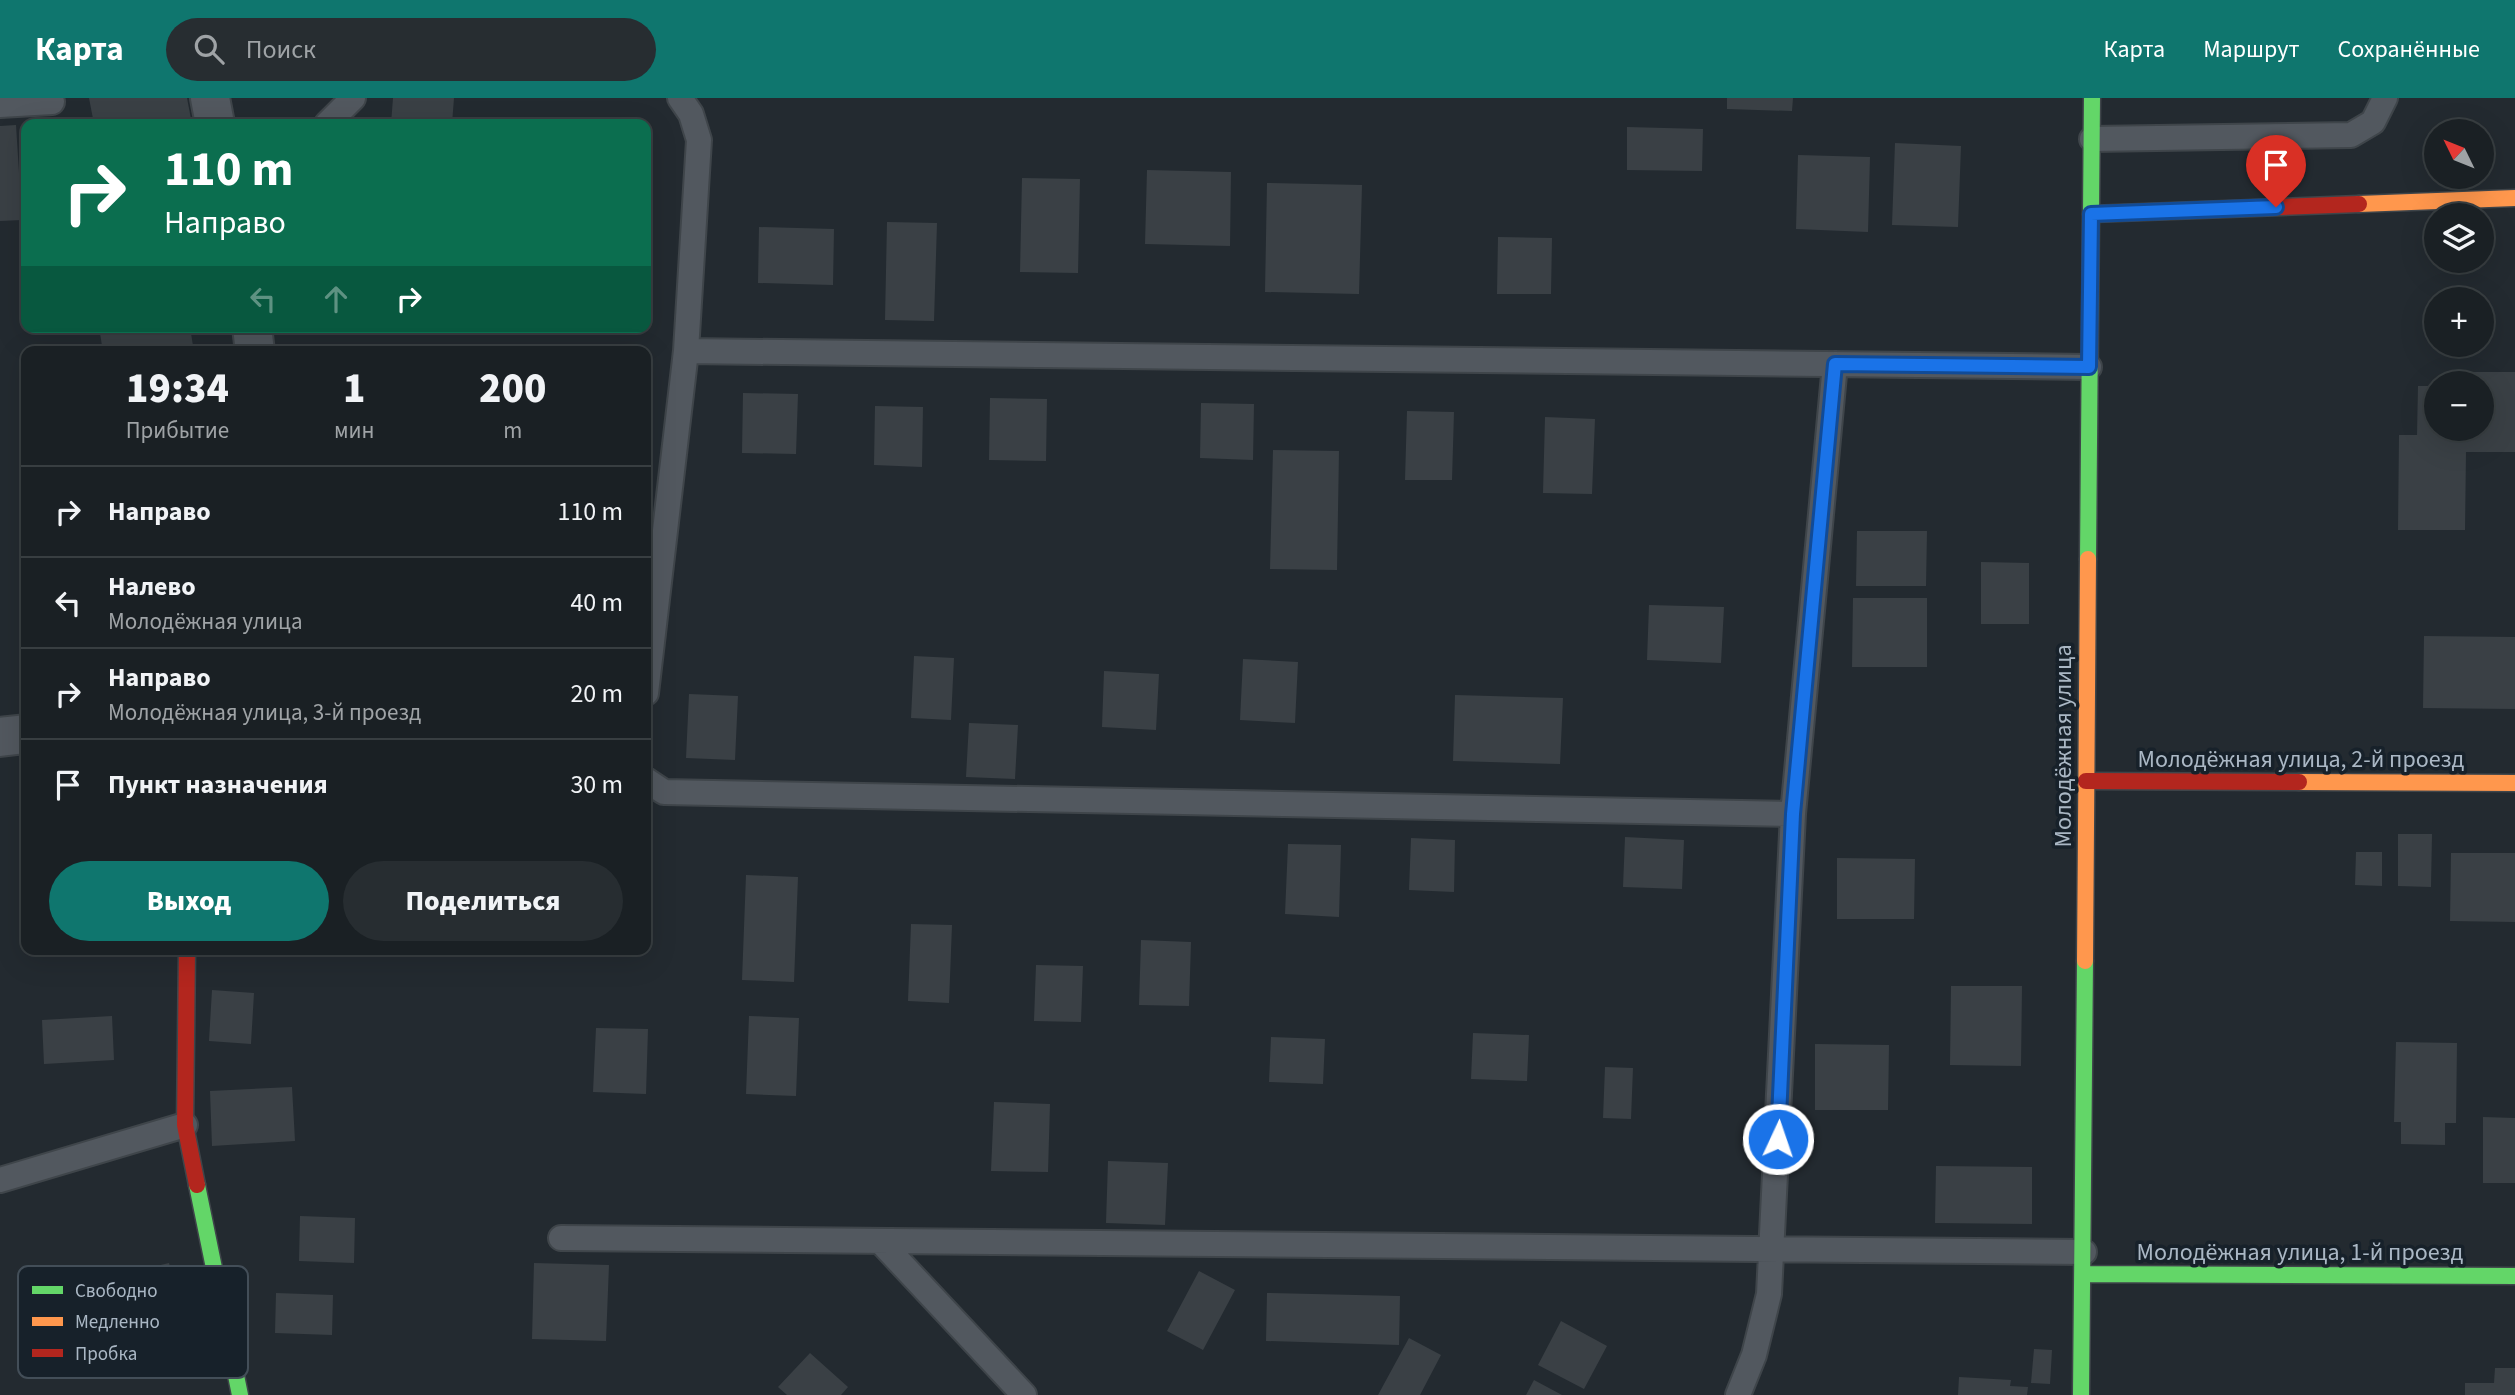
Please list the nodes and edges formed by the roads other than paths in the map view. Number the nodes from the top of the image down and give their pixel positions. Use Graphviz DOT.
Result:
graph roads {
  1 [pos="210,98"];
  2 [pos="353,98"];
  3 [pos="680,98"];
  4 [pos="2092,98"];
  5 [pos="2385,98"];
  6 [pos="0,105"];
  7 [pos="53,108"];
  8 [pos="214,119"];
  9 [pos="332,119"];
  10 [pos="2092,139"];
  11 [pos="2515,198"];
  12 [pos="2091,214"];
  13 [pos="685,351"];
  14 [pos="1835,364"];
  15 [pos="2089,367"];
  16 [pos="651,649"];
  17 [pos="21,735"];
  18 [pos="0,737"];
  19 [pos="2086,781"];
  20 [pos="651,783"];
  21 [pos="2515,783"];
  22 [pos="1793,814"];
  23 [pos="187,955"];
  24 [pos="185,1125"];
  25 [pos="0,1180"];
  26 [pos="561,1238"];
  27 [pos="880,1241"];
  28 [pos="1773,1248"];
  29 [pos="2084,1263"];
  30 [pos="214,1266"];
  31 [pos="2515,1276"];
  32 [pos="1024,1395"];
  33 [pos="1738,1395"];
  34 [pos="2081,1395"];
  1 -- 8 [label="street"];
  2 -- 9 [label="lane"];
  3 -- 13 [label="lane"];
  4 -- 10 [label="street, Молодёжная улица"];
  5 -- 10 [label="lane"];
  6 -- 7 [label="lane"];
  10 -- 12 [label="street, Молодёжная улица"];
  11 -- 12 [label="street"];
  12 -- 15 [label="street, Молодёжная улица"];
  13 -- 14 [label="lane"];
  13 -- 16 [label="lane"];
  14 -- 15 [label="lane"];
  14 -- 22 [label="lane"];
  15 -- 19 [label="street, Молодёжная улица"];
  17 -- 18 [label="street"];
  19 -- 21 [label="street, Молодёжная улица, 2-й проезд"];
  19 -- 29 [label="street, Молодёжная улица"];
  20 -- 22 [label="lane"];
  22 -- 28 [label="lane"];
  23 -- 24 [label="street"];
  24 -- 25 [label="lane"];
  24 -- 30 [label="street"];
  26 -- 27 [label="lane"];
  27 -- 28 [label="lane"];
  27 -- 32 [label="lane"];
  28 -- 29 [label="lane"];
  28 -- 33 [label="lane"];
  29 -- 31 [label="street, Молодёжная улица, 1-й проезд"];
  29 -- 34 [label="street, Молодёжная улица"];
}
